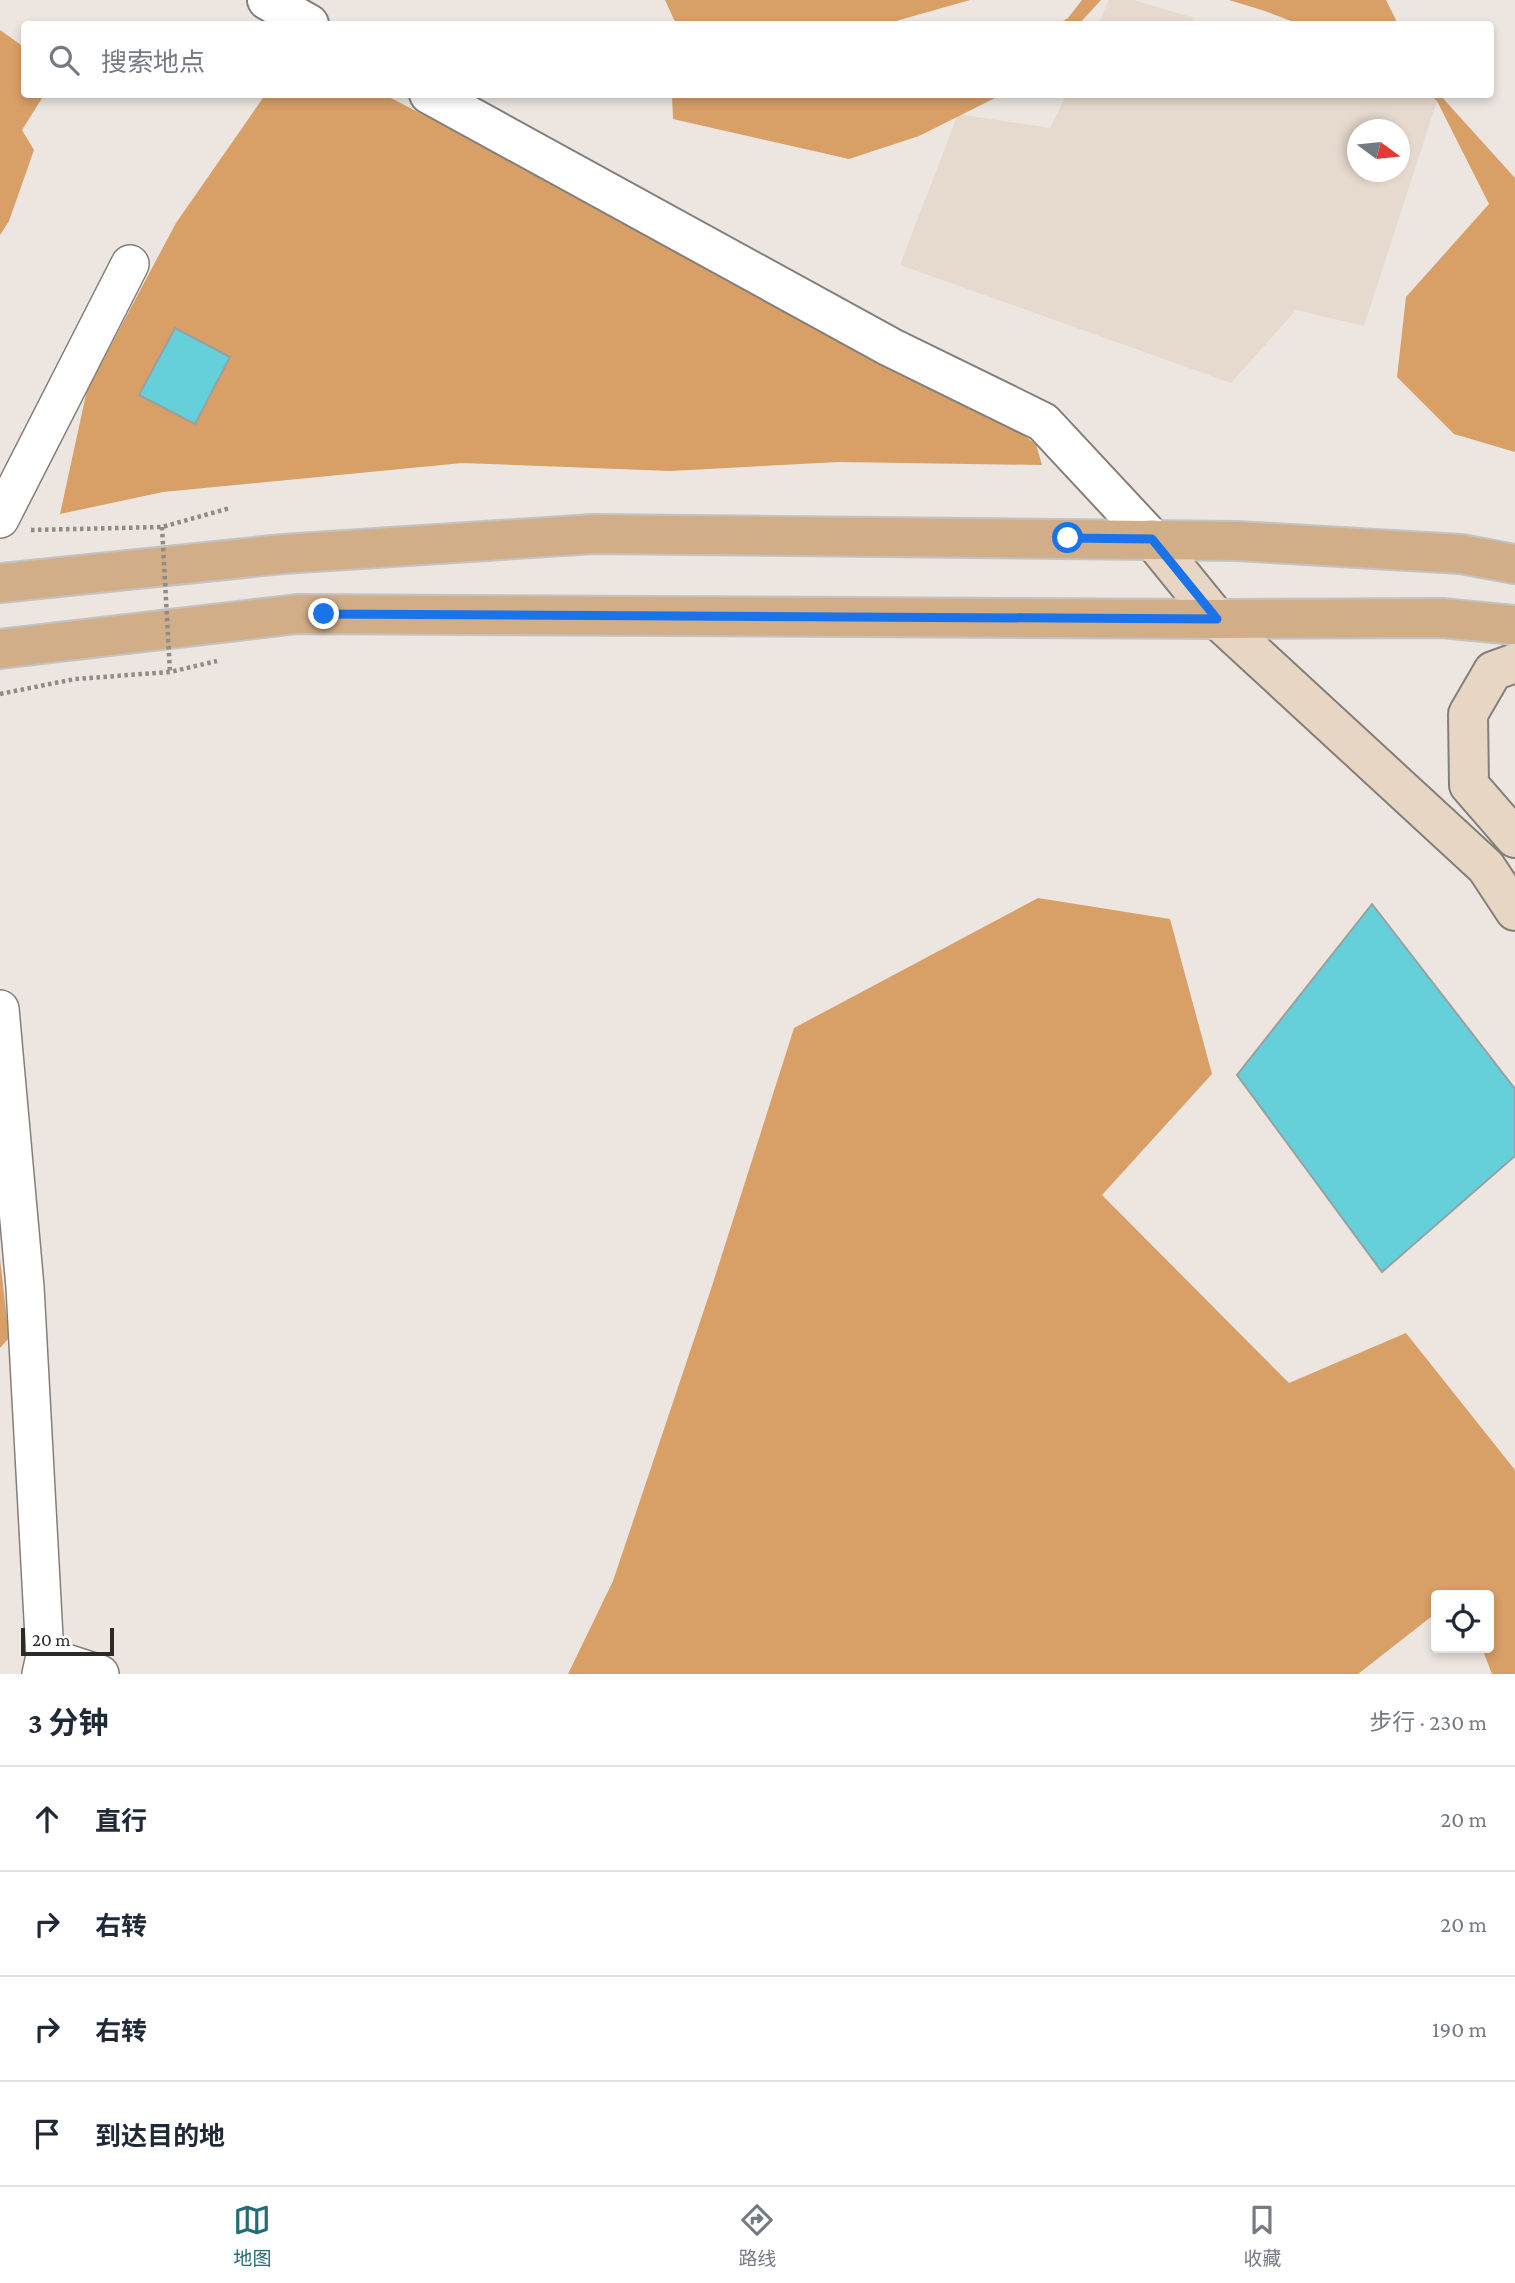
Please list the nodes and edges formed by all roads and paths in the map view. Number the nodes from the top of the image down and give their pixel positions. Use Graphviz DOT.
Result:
graph roads {
  1 [pos="267,0"];
  2 [pos="304,21"];
  3 [pos="436,98"];
  4 [pos="130,264"];
  5 [pos="230,508"];
  6 [pos="0,519"];
  7 [pos="162,527"];
  8 [pos="56,528"];
  9 [pos="1152,539"];
  10 [pos="1515,564"];
  11 [pos="0,583"];
  12 [pos="1217,619"];
  13 [pos="1515,625"];
  14 [pos="0,649"];
  15 [pos="223,659"];
  16 [pos="1515,663"];
  17 [pos="170,672"];
  18 [pos="0,694"];
  19 [pos="1515,838"];
  20 [pos="1500,864"];
  21 [pos="1515,911"];
  22 [pos="0,1009"];
  23 [pos="43,1665"];
  24 [pos="100,1674"];
  1 -- 2 [label="street"];
  3 -- 9 [label="street"];
  4 -- 6 [label="street"];
  5 -- 7 [label="path"];
  7 -- 8 [label="path"];
  7 -- 17 [label="path, bridge"];
  9 -- 10 [label="main road"];
  9 -- 11 [label="main road"];
  9 -- 12 [label="main road"];
  12 -- 13 [label="main road"];
  12 -- 14 [label="main road"];
  12 -- 20 [label="main road"];
  15 -- 17 [label="path"];
  16 -- 19 [label="main road"];
  17 -- 18 [label="path"];
  20 -- 21 [label="main road"];
  22 -- 23 [label="street"];
  23 -- 24 [label="street"];
}
